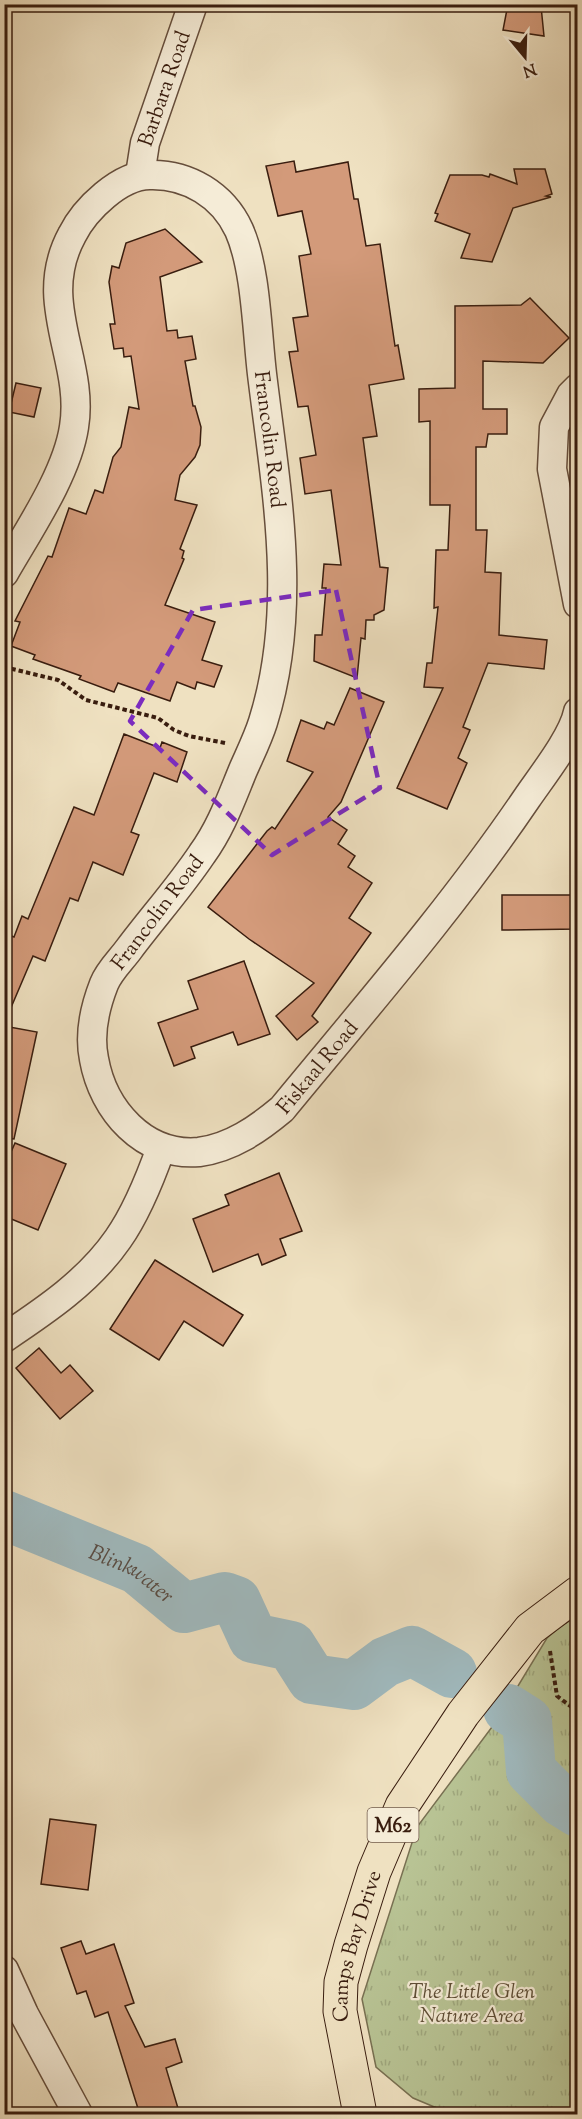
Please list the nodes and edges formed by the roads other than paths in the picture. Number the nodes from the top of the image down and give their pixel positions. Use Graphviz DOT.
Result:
graph roads {
  1 [pos="193,4"];
  2 [pos="140,175"];
  3 [pos="578,388"];
  4 [pos="4,573"];
  5 [pos="578,604"];
  6 [pos="578,712"];
  7 [pos="161,1148"];
  8 [pos="4,1338"];
  9 [pos="578,1593"];
  10 [pos="4,1970"];
  11 [pos="78,2115"];
  12 [pos="360,2115"];
  1 -- 2 [label="street, Barbara Road"];
  2 -- 4 [label="street, Francolin Road"];
  2 -- 7 [label="street, Francolin Road"];
  3 -- 5 [label="street"];
  6 -- 7 [label="street, Fiskaal Road"];
  7 -- 8 [label="street"];
  9 -- 12 [label="main road, Camps Bay Drive / M62"];
  10 -- 11 [label="street"];
}
